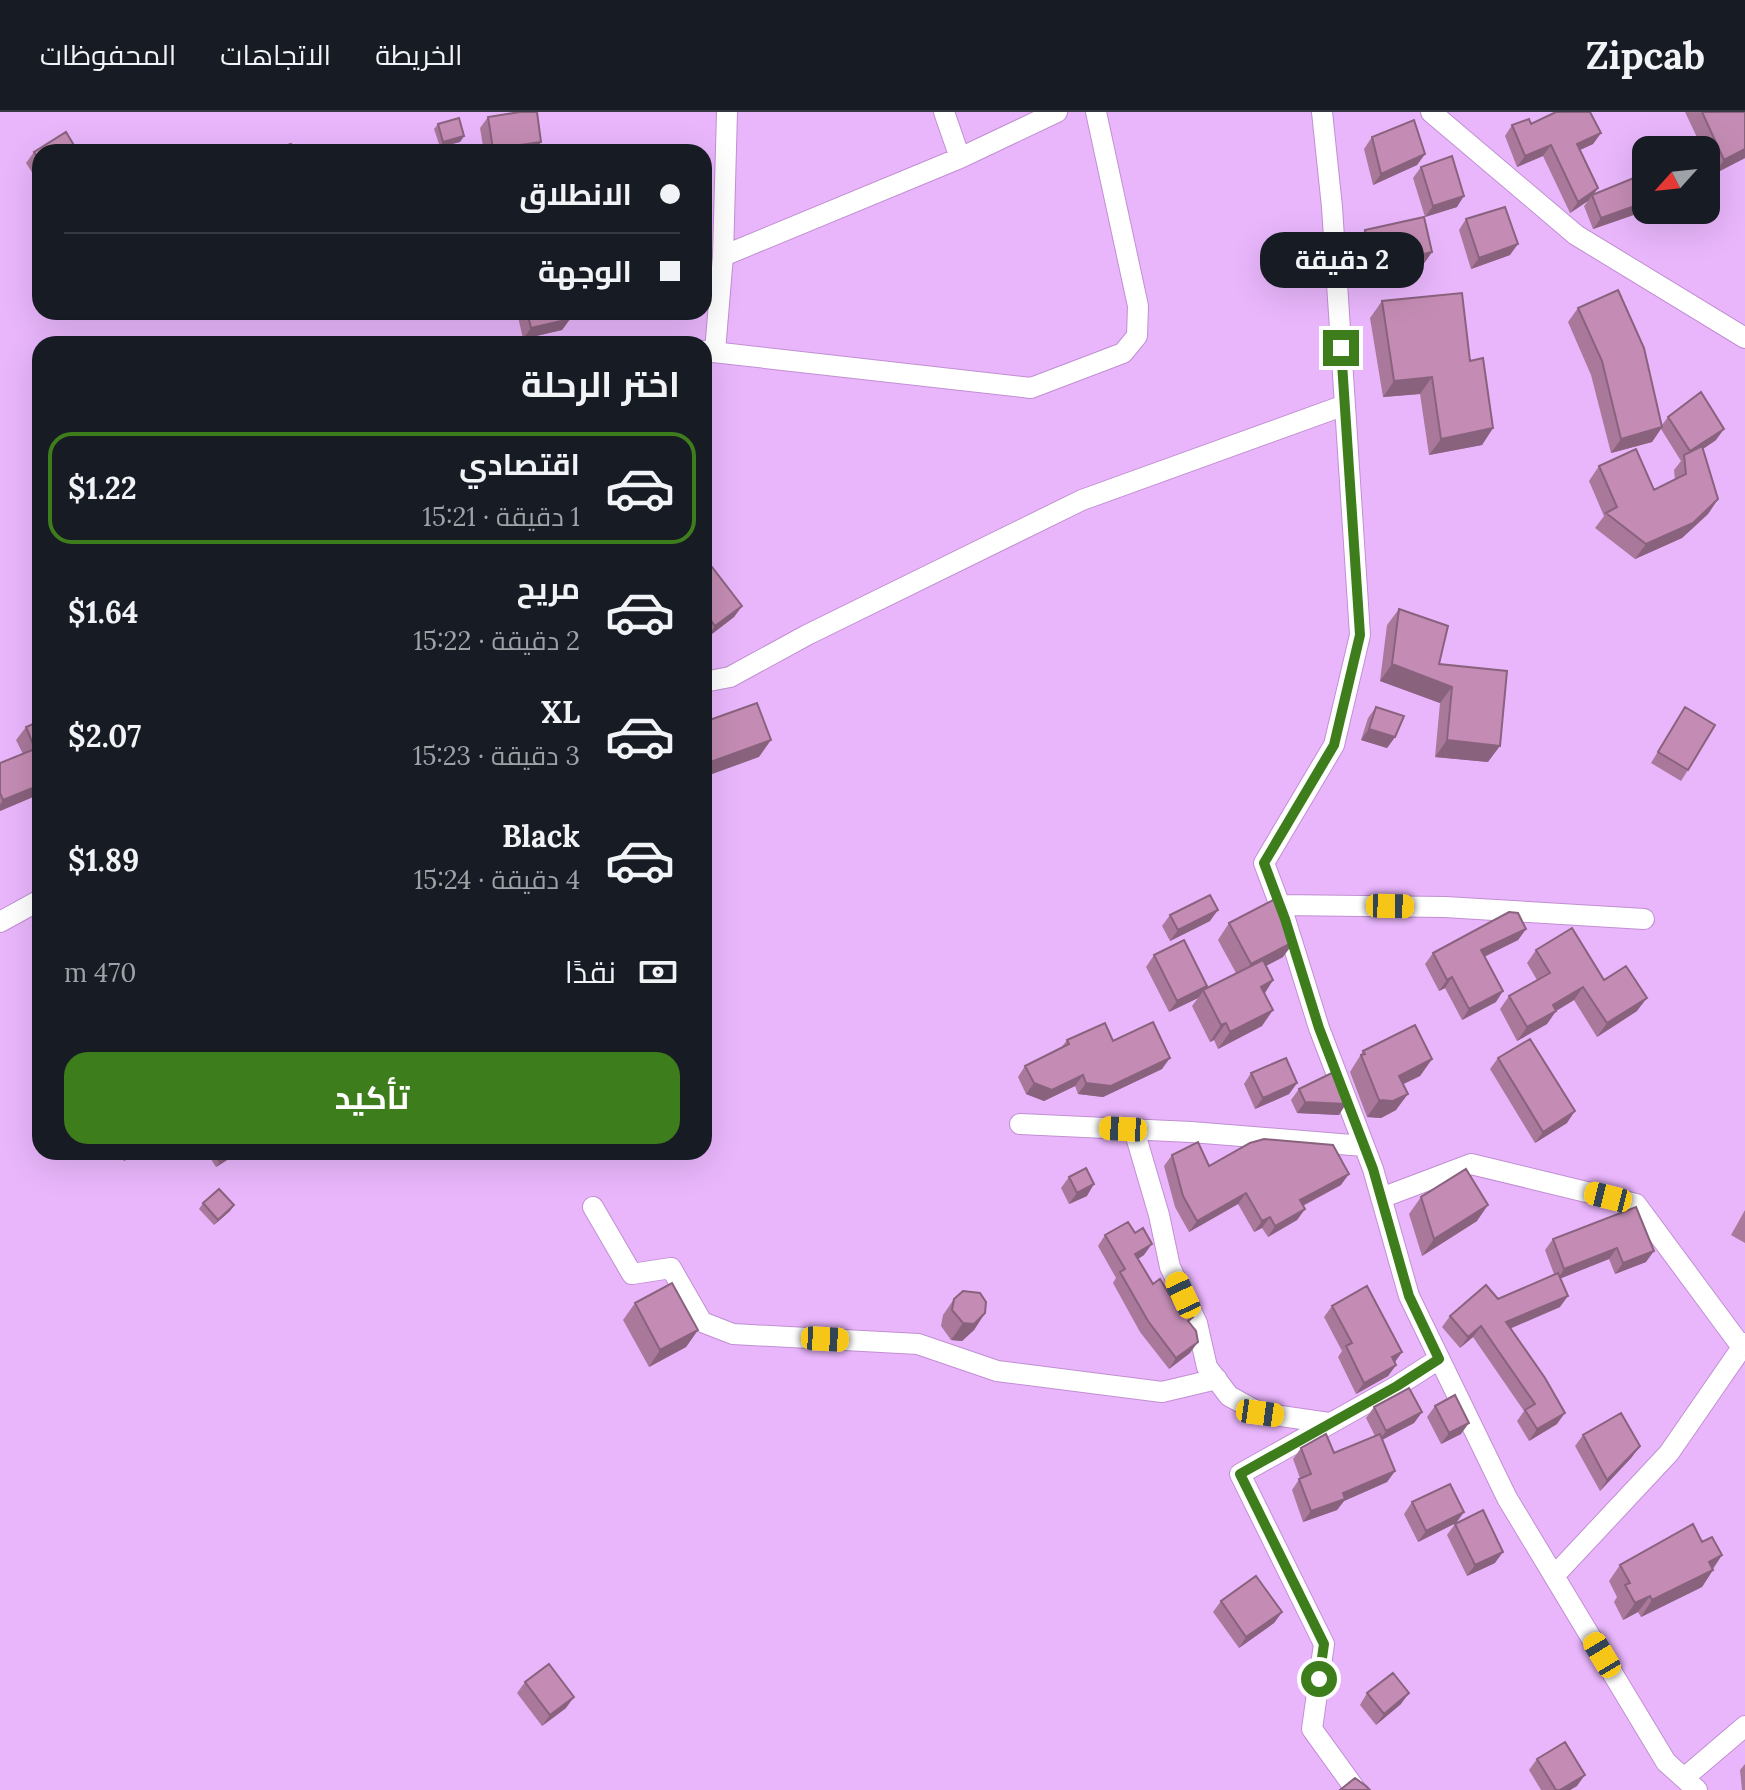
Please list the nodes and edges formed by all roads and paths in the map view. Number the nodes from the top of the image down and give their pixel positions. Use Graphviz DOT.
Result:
graph roads {
  1 [pos="727,112"];
  2 [pos="944,112"];
  3 [pos="1057,112"];
  4 [pos="1096,112"];
  5 [pos="1322,112"];
  6 [pos="1431,112"];
  7 [pos="960,158"];
  8 [pos="723,256"];
  9 [pos="711,336"];
  10 [pos="1745,338"];
  11 [pos="712,351"];
  12 [pos="1345,405"];
  13 [pos="712,680"];
  14 [pos="32,904"];
  15 [pos="1280,905"];
  16 [pos="1644,919"];
  17 [pos="0,922"];
  18 [pos="1020,1124"];
  19 [pos="1134,1130"];
  20 [pos="1364,1146"];
  21 [pos="1381,1198"];
  22 [pos="593,1207"];
  23 [pos="1743,1345"];
  24 [pos="1439,1359"];
  25 [pos="1217,1379"];
  26 [pos="1329,1423"];
  27 [pos="1554,1576"];
  28 [pos="1745,1726"];
  29 [pos="1690,1784"];
  30 [pos="1356,1790"];
  1 -- 8 [label="street"];
  2 -- 7 [label="street"];
  3 -- 7 [label="street"];
  4 -- 11 [label="street"];
  5 -- 12 [label="street"];
  6 -- 10 [label="street"];
  7 -- 8 [label="street"];
  8 -- 9 [label="street"];
  12 -- 13 [label="street"];
  12 -- 15 [label="street"];
  14 -- 17 [label="street"];
  15 -- 16 [label="street"];
  15 -- 20 [label="street"];
  18 -- 19 [label="street"];
  19 -- 20 [label="street"];
  19 -- 25 [label="street"];
  20 -- 21 [label="street"];
  21 -- 23 [label="street"];
  21 -- 24 [label="street"];
  22 -- 25 [label="street"];
  23 -- 27 [label="street"];
  24 -- 26 [label="street"];
  24 -- 27 [label="street"];
  25 -- 26 [label="street"];
  26 -- 30 [label="street"];
  27 -- 29 [label="street"];
  28 -- 29 [label="street"];
}
